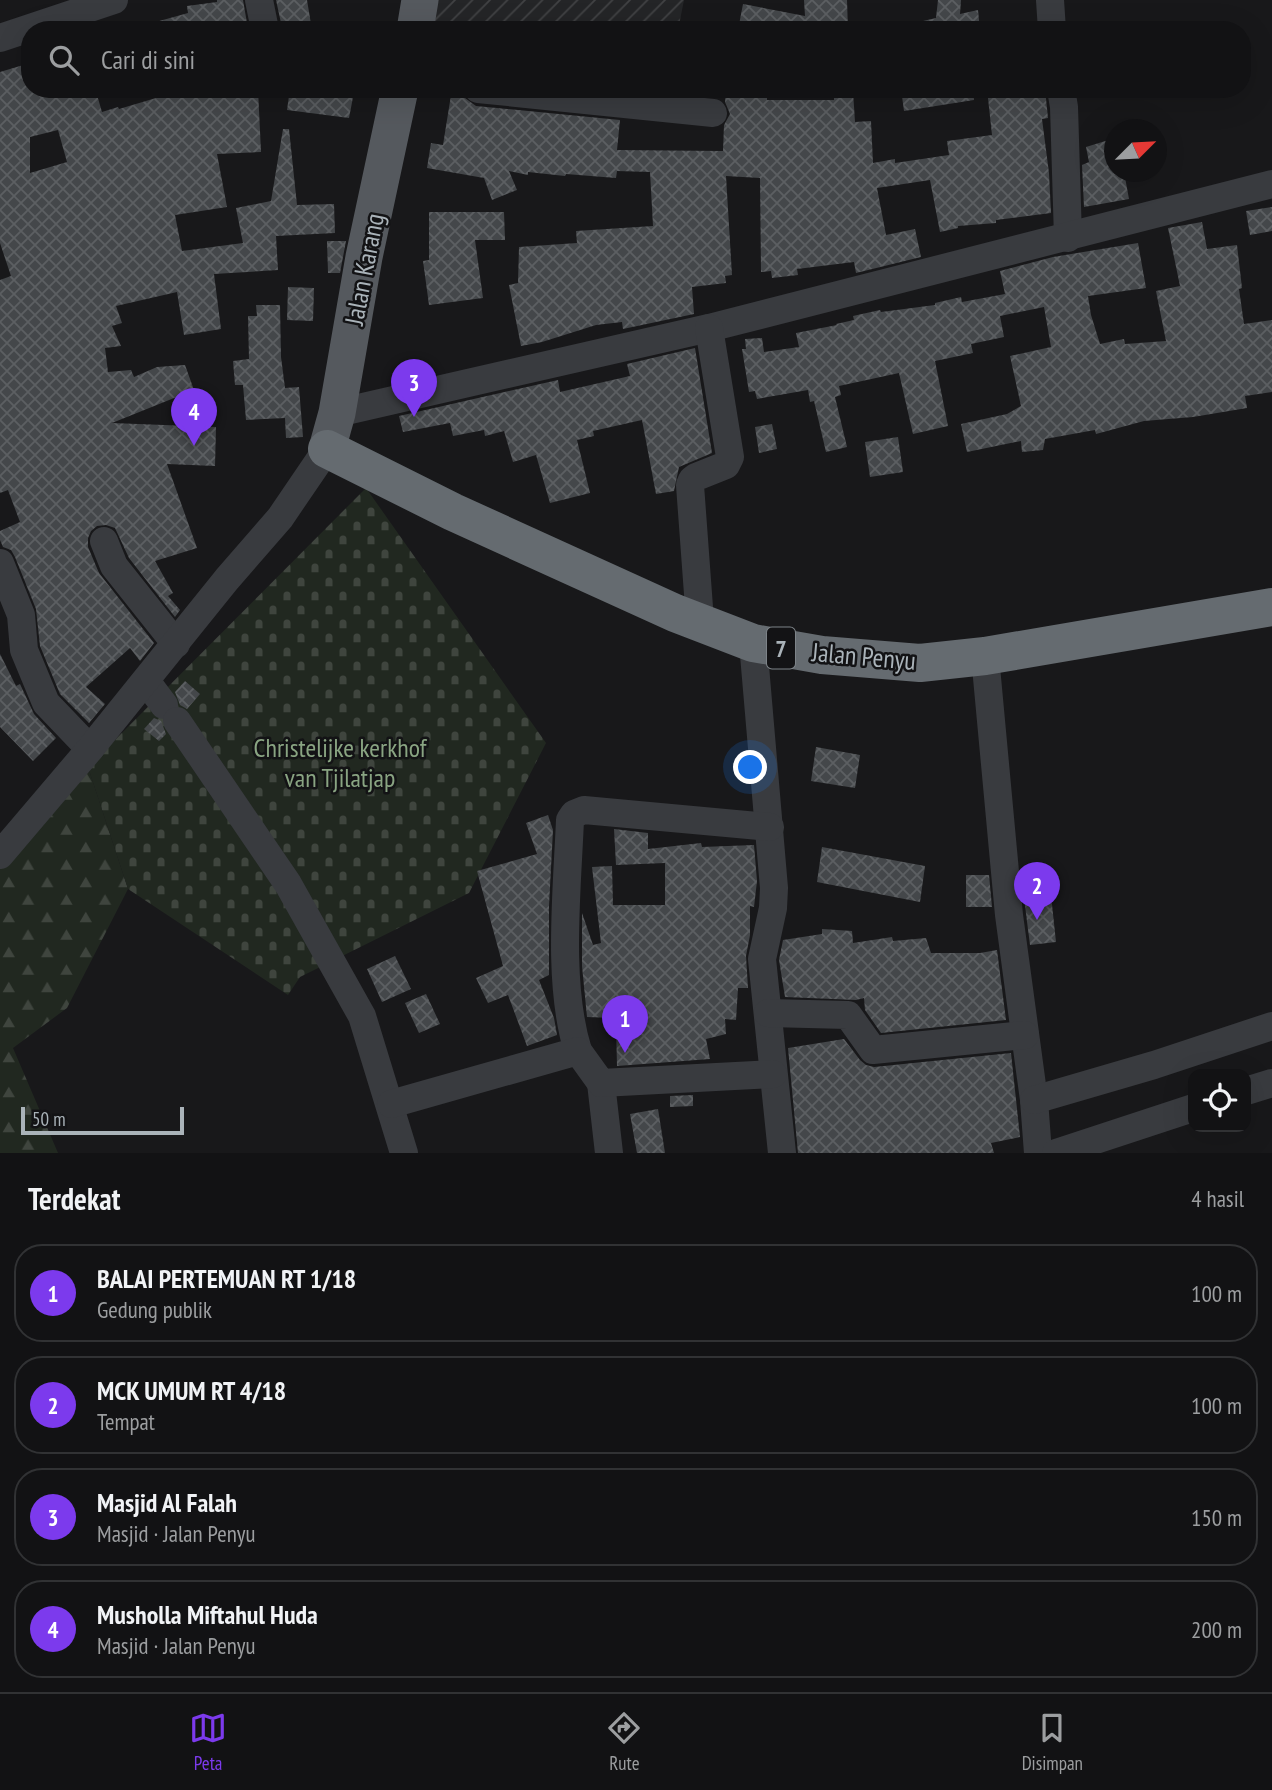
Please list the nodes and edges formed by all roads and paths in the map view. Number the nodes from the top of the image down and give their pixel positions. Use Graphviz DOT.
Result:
graph roads {
  1 [pos="114,0"];
  2 [pos="259,0"];
  3 [pos="420,0"];
  4 [pos="1050,0"];
  5 [pos="61,10"];
  6 [pos="37,21"];
  7 [pos="263,21"];
  8 [pos="416,21"];
  9 [pos="1051,21"];
  10 [pos="21,28"];
  11 [pos="0,38"];
  12 [pos="398,98"];
  13 [pos="566,98"];
  14 [pos="1062,98"];
  15 [pos="713,113"];
  16 [pos="1272,184"];
  17 [pos="1069,238"];
  18 [pos="709,328"];
  19 [pos="337,413"];
  20 [pos="327,450"];
  21 [pos="104,541"];
  22 [pos="1,567"];
  23 [pos="1272,607"];
  24 [pos="699,621"];
  25 [pos="176,643"];
  26 [pos="753,643"];
  27 [pos="985,656"];
  28 [pos="146,681"];
  29 [pos="90,749"];
  30 [pos="770,827"];
  31 [pos="0,855"];
  32 [pos="768,1013"];
  33 [pos="1272,1026"];
  34 [pos="1025,1035"];
  35 [pos="578,1051"];
  36 [pos="773,1074"];
  37 [pos="601,1083"];
  38 [pos="1272,1083"];
  39 [pos="1251,1089"];
  40 [pos="1034,1100"];
  41 [pos="391,1104"];
  42 [pos="1188,1110"];
  43 [pos="404,1153"];
  44 [pos="609,1153"];
  45 [pos="782,1153"];
  46 [pos="1038,1153"];
  47 [pos="1056,1153"];
  1 -- 5 [label="street"];
  2 -- 7 [label="street"];
  3 -- 8 [label="main road"];
  4 -- 9 [label="street"];
  5 -- 6 [label="street"];
  10 -- 11 [label="street"];
  12 -- 19 [label="main road, Jalan Karang"];
  13 -- 15 [label="street"];
  14 -- 17 [label="street"];
  16 -- 17 [label="street"];
  17 -- 18 [label="street"];
  18 -- 19 [label="street"];
  18 -- 24 [label="street"];
  19 -- 20 [label="main road, Jalan Karang"];
  20 -- 24 [label="highway, Jalan Penyu / 7"];
  20 -- 25 [label="street"];
  21 -- 25 [label="street"];
  22 -- 29 [label="street"];
  23 -- 27 [label="highway, Jalan Penyu / 7"];
  24 -- 26 [label="highway, Jalan Penyu / 7"];
  25 -- 28 [label="street"];
  26 -- 27 [label="highway, Jalan Penyu / 7"];
  26 -- 30 [label="street"];
  27 -- 34 [label="street"];
  28 -- 29 [label="street"];
  28 -- 41 [label="street"];
  29 -- 31 [label="street"];
  30 -- 32 [label="street"];
  30 -- 35 [label="street"];
  32 -- 34 [label="street"];
  32 -- 36 [label="street"];
  33 -- 40 [label="street"];
  34 -- 40 [label="street"];
  35 -- 37 [label="street"];
  35 -- 41 [label="street"];
  36 -- 37 [label="street"];
  36 -- 45 [label="street"];
  37 -- 44 [label="street"];
  38 -- 39 [label="street"];
  40 -- 46 [label="street"];
  41 -- 43 [label="street"];
  42 -- 47 [label="street"];
}
